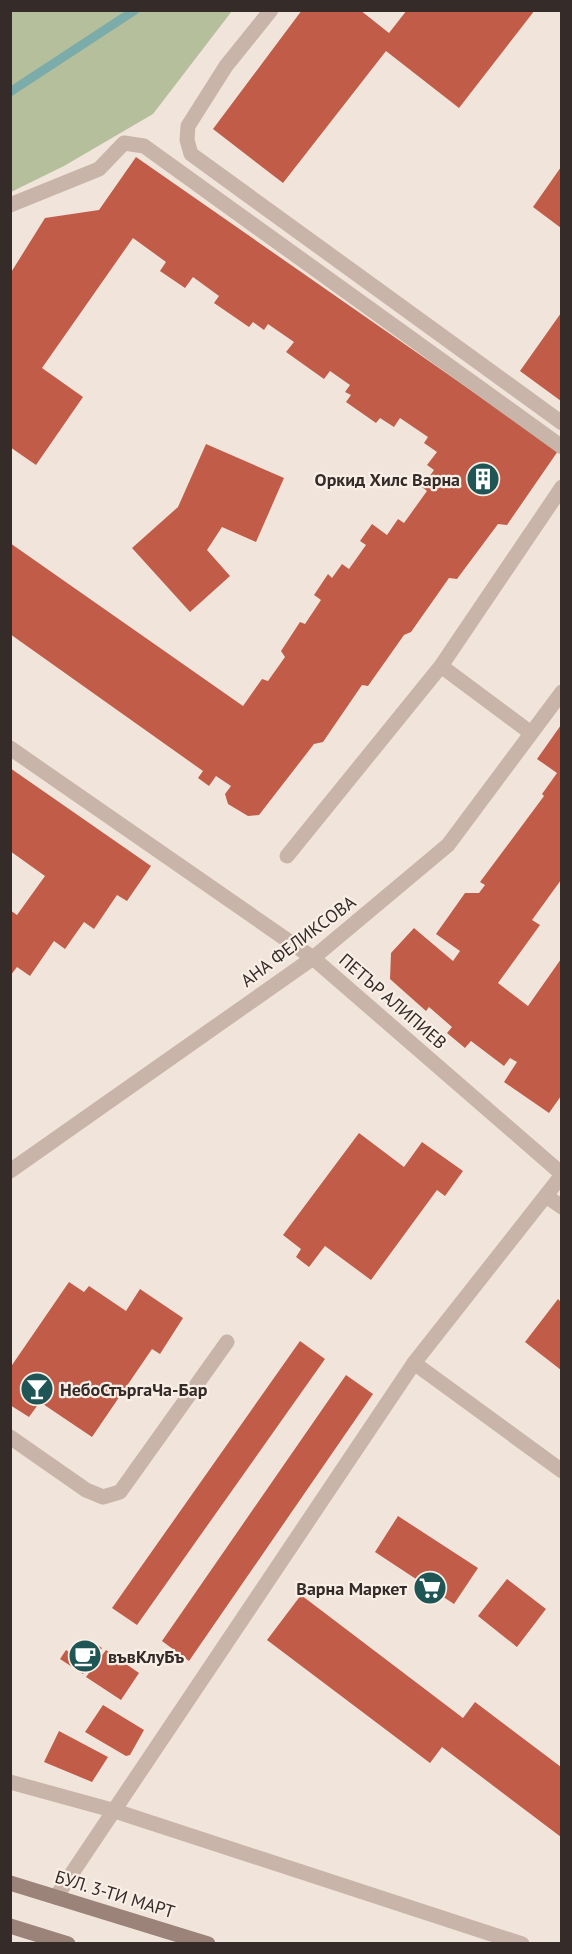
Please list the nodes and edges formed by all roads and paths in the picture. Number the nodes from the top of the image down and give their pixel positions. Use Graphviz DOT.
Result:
graph roads {
  1 [pos="271,10"];
  2 [pos="10,205"];
  3 [pos="561,423"];
  4 [pos="561,447"];
  5 [pos="561,487"];
  6 [pos="441,666"];
  7 [pos="561,692"];
  8 [pos="531,733"];
  9 [pos="10,748"];
  10 [pos="287,856"];
  11 [pos="313,958"];
  12 [pos="10,1171"];
  13 [pos="561,1175"];
  14 [pos="546,1196"];
  15 [pos="561,1207"];
  16 [pos="227,1342"];
  17 [pos="414,1363"];
  18 [pos="10,1437"];
  19 [pos="561,1471"];
  20 [pos="10,1782"];
  21 [pos="112,1810"];
  22 [pos="10,1883"];
  23 [pos="56,1897"];
  24 [pos="10,1926"];
  25 [pos="68,1944"];
  26 [pos="208,1944"];
  27 [pos="522,1944"];
  1 -- 3 [label="street"];
  2 -- 4 [label="street"];
  5 -- 6 [label="street"];
  6 -- 8 [label="street"];
  6 -- 10 [label="street"];
  7 -- 8 [label="street, АНА ФЕЛИКСОВА"];
  8 -- 11 [label="street, АНА ФЕЛИКСОВА"];
  9 -- 11 [label="street, ПЕТЪР АЛИПИЕВ"];
  11 -- 12 [label="street, АНА ФЕЛИКСОВА"];
  11 -- 13 [label="street, ПЕТЪР АЛИПИЕВ"];
  13 -- 14 [label="street"];
  14 -- 15 [label="street"];
  14 -- 17 [label="street"];
  16 -- 18 [label="street"];
  17 -- 19 [label="street"];
  17 -- 21 [label="street"];
  20 -- 21 [label="street"];
  21 -- 23 [label="street"];
  21 -- 27 [label="street"];
  22 -- 23 [label="street, БУЛ. 3-ТИ МАРТ"];
  23 -- 26 [label="street, БУЛ. 3-ТИ МАРТ"];
  24 -- 25 [label="street"];
}
